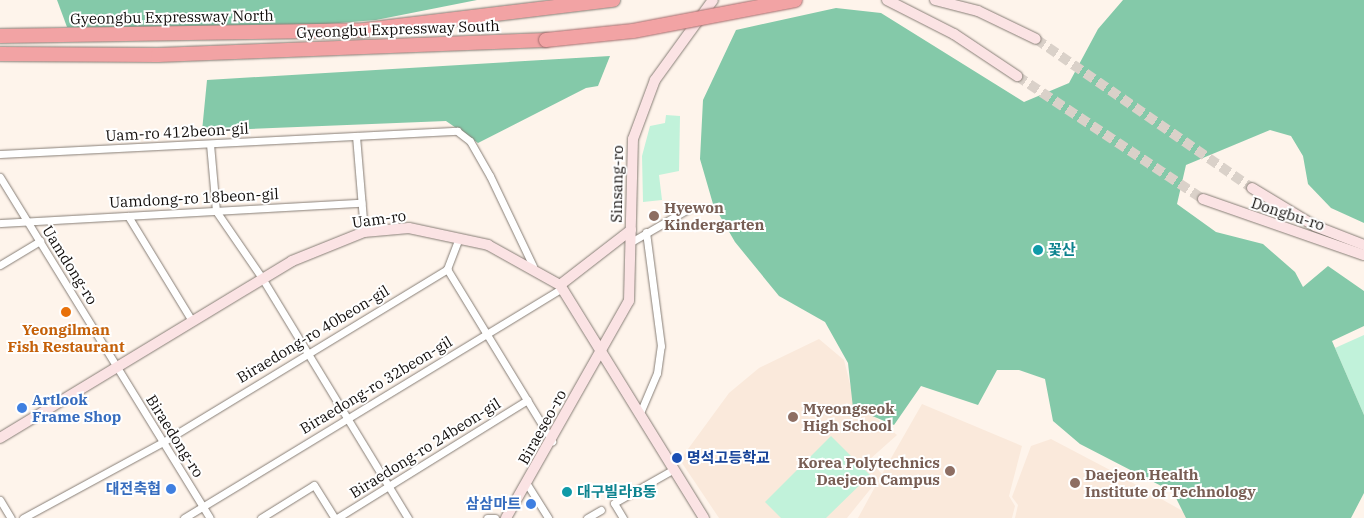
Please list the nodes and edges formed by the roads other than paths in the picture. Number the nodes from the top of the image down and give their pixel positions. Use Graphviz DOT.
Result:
graph roads {
  1 [pos="613,0"];
  2 [pos="795,0"];
  3 [pos="888,0"];
  4 [pos="935,0"];
  5 [pos="716,2"];
  6 [pos="0,36"];
  7 [pos="1036,39"];
  8 [pos="0,54"];
  9 [pos="106,55"];
  10 [pos="0,64"];
  11 [pos="1017,76"];
  12 [pos="356,136"];
  13 [pos="210,144"];
  14 [pos="0,154"];
  15 [pos="0,177"];
  16 [pos="1252,188"];
  17 [pos="1203,199"];
  18 [pos="361,203"];
  19 [pos="688,209"];
  20 [pos="216,211"];
  21 [pos="128,216"];
  22 [pos="27,221"];
  23 [pos="0,223"];
  24 [pos="631,230"];
  25 [pos="364,232"];
  26 [pos="646,232"];
  27 [pos="459,236"];
  28 [pos="40,241"];
  29 [pos="631,242"];
  30 [pos="1364,245"];
  31 [pos="1364,255"];
  32 [pos="0,265"];
  33 [pos="533,266"];
  34 [pos="447,269"];
  35 [pos="262,278"];
  36 [pos="561,286"];
  37 [pos="192,321"];
  38 [pos="487,334"];
  39 [pos="602,350"];
  40 [pos="308,353"];
  41 [pos="117,367"];
  42 [pos="527,400"];
  43 [pos="640,413"];
  44 [pos="348,419"];
  45 [pos="0,438"];
  46 [pos="552,441"];
  47 [pos="163,442"];
  48 [pos="674,469"];
  49 [pos="527,484"];
  50 [pos="389,486"];
  51 [pos="0,500"];
  52 [pos="203,507"];
  53 [pos="601,510"];
  54 [pos="11,518"];
  55 [pos="23,518"];
  56 [pos="184,518"];
  57 [pos="210,518"];
  58 [pos="260,518"];
  59 [pos="336,518"];
  60 [pos="408,518"];
  61 [pos="487,518"];
  62 [pos="495,518"];
  63 [pos="506,518"];
  64 [pos="548,518"];
  65 [pos="587,518"];
  66 [pos="623,518"];
  67 [pos="704,518"];
  1 -- 6 [label="highway, Gyeongbu Expressway North"];
  2 -- 9 [label="highway, Gyeongbu Expressway South, bridge"];
  3 -- 11 [label="main road"];
  4 -- 7 [label="main road"];
  5 -- 24 [label="main road, Sinsang-ro"];
  8 -- 9 [label="highway, Gyeongbu Expressway South"];
  9 -- 10 [label="highway"];
  12 -- 13 [label="street, Uam-ro 412beon-gil"];
  12 -- 18 [label="street"];
  12 -- 33 [label="street, Uam-ro 412beon-gil"];
  13 -- 14 [label="street, Uam-ro 412beon-gil"];
  13 -- 20 [label="street"];
  15 -- 22 [label="street, Uamdong-ro"];
  16 -- 30 [label="main road, Dongbu-ro"];
  17 -- 31 [label="main road, Dongbu-ro"];
  18 -- 20 [label="street, Uamdong-ro 18beon-gil"];
  18 -- 25 [label="street"];
  19 -- 26 [label="street"];
  20 -- 21 [label="street, Uamdong-ro 18beon-gil"];
  20 -- 35 [label="street"];
  21 -- 22 [label="street, Uamdong-ro 18beon-gil"];
  21 -- 37 [label="street"];
  22 -- 23 [label="street, Uamdong-ro 18beon-gil"];
  22 -- 28 [label="street, Uamdong-ro"];
  24 -- 29 [label="main road, Sinsang-ro"];
  24 -- 36 [label="main road"];
  25 -- 27 [label="main road, Uam-ro"];
  25 -- 35 [label="main road, Uam-ro"];
  26 -- 29 [label="street"];
  26 -- 43 [label="street"];
  27 -- 33 [label="main road, Uam-ro"];
  27 -- 34 [label="street"];
  28 -- 32 [label="street"];
  28 -- 41 [label="street, Uamdong-ro"];
  29 -- 39 [label="main road, Sinsang-ro"];
  33 -- 36 [label="main road, Uam-ro"];
  34 -- 38 [label="street"];
  34 -- 40 [label="street, Biraedong-ro 40beon-gil"];
  35 -- 37 [label="main road, Uam-ro"];
  35 -- 40 [label="street"];
  36 -- 38 [label="street, Biraedong-ro 32beon-gil"];
  36 -- 39 [label="main road, Uam-ro"];
  37 -- 41 [label="main road, Uam-ro"];
  38 -- 42 [label="street"];
  38 -- 44 [label="street, Biraedong-ro 32beon-gil"];
  39 -- 43 [label="main road, Uam-ro"];
  39 -- 46 [label="main road, Biraeseo-ro"];
  40 -- 44 [label="street"];
  40 -- 47 [label="street, Biraedong-ro 40beon-gil"];
  41 -- 45 [label="main road, Uam-ro"];
  41 -- 47 [label="street, Biraedong-ro"];
  42 -- 46 [label="street"];
  42 -- 50 [label="street, Biraedong-ro 24beon-gil"];
  43 -- 48 [label="main road, Uam-ro"];
  44 -- 50 [label="street"];
  44 -- 52 [label="street, Biraedong-ro 32beon-gil"];
  46 -- 49 [label="main road, Biraeseo-ro"];
  47 -- 52 [label="street, Biraedong-ro"];
  47 -- 55 [label="street, Biraedong-ro 40beon-gil"];
  48 -- 66 [label="street"];
  48 -- 67 [label="main road, Uam-ro"];
  49 -- 63 [label="main road, Biraeseo-ro"];
  49 -- 64 [label="street"];
  50 -- 59 [label="street, Biraedong-ro 24beon-gil"];
  50 -- 60 [label="street"];
  51 -- 54 [label="street"];
  52 -- 56 [label="street, Biraedong-ro 32beon-gil"];
  52 -- 57 [label="street, Biraedong-ro"];
  53 -- 65 [label="street"];
  58 -- 59 [label="street"];
  61 -- 62 [label="street"];
}
